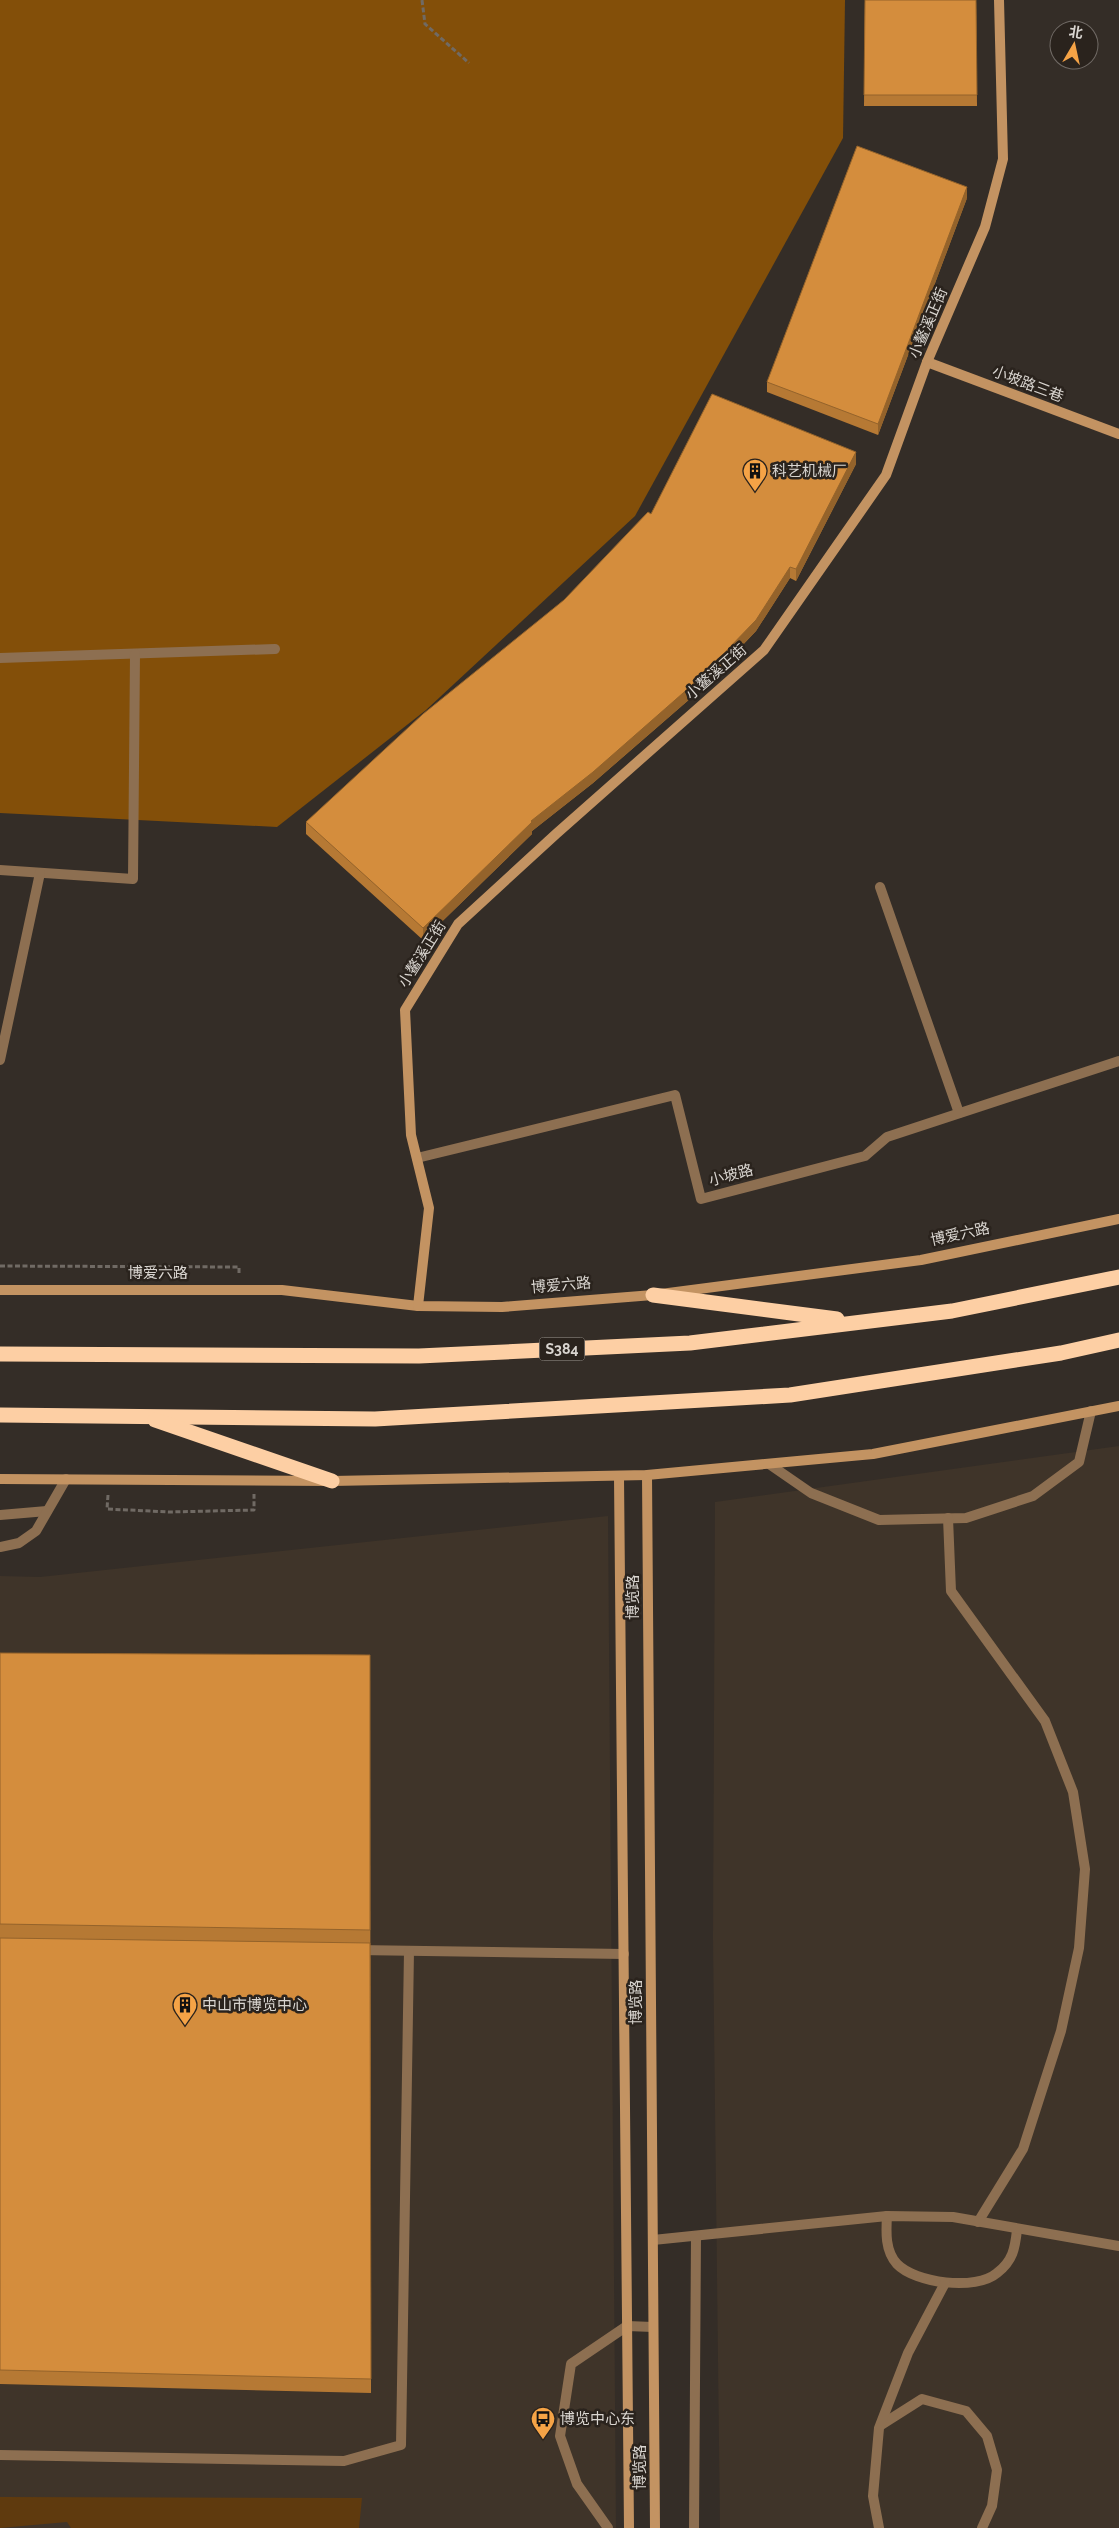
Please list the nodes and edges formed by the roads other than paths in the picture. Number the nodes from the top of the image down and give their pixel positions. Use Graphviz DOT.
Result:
graph roads {
  1 [pos="999,0"];
  2 [pos="927,362"];
  3 [pos="1119,434"];
  4 [pos="275,649"];
  5 [pos="134,654"];
  6 [pos="0,658"];
  7 [pos="0,870"];
  8 [pos="40,873"];
  9 [pos="880,887"];
  10 [pos="0,1060"];
  11 [pos="1119,1061"];
  12 [pos="959,1113"];
  13 [pos="417,1158"];
  14 [pos="1119,1219"];
  15 [pos="1119,1277"];
  16 [pos="0,1290"];
  17 [pos="653,1295"];
  18 [pos="418,1306"];
  19 [pos="858,1322"];
  20 [pos="1119,1340"];
  21 [pos="0,1354"];
  22 [pos="1119,1406"];
  23 [pos="1091,1411"];
  24 [pos="0,1415"];
  25 [pos="142,1415"];
  26 [pos="769,1464"];
  27 [pos="647,1475"];
  28 [pos="619,1476"];
  29 [pos="0,1479"];
  30 [pos="66,1479"];
  31 [pos="332,1481"];
  32 [pos="47,1511"];
  33 [pos="0,1515"];
  34 [pos="948,1518"];
  35 [pos="0,1547"];
  36 [pos="349,1950"];
  37 [pos="409,1951"];
  38 [pos="624,1954"];
  39 [pos="887,2216"];
  40 [pos="978,2222"];
  41 [pos="1017,2230"];
  42 [pos="696,2236"];
  43 [pos="653,2240"];
  44 [pos="1119,2246"];
  45 [pos="945,2283"];
  46 [pos="627,2326"];
  47 [pos="653,2327"];
  48 [pos="881,2425"];
  49 [pos="0,2455"];
  50 [pos="608,2528"];
  51 [pos="629,2528"];
  52 [pos="655,2528"];
  53 [pos="694,2528"];
  54 [pos="879,2528"];
  55 [pos="982,2528"];
  1 -- 2 [label="street, 小鳌溪正街"];
  2 -- 3 [label="street, 小坡路三巷"];
  2 -- 13 [label="street, 小鳌溪正街"];
  4 -- 5 [label="street"];
  5 -- 6 [label="street"];
  5 -- 8 [label="street"];
  7 -- 8 [label="street"];
  8 -- 10 [label="street"];
  9 -- 12 [label="street"];
  11 -- 12 [label="street, 小坡路"];
  12 -- 13 [label="street, 小坡路"];
  13 -- 18 [label="street, 小鳌溪正街"];
  14 -- 17 [label="street, 博爱六路"];
  15 -- 19 [label="highway, S384"];
  16 -- 18 [label="street, 博爱六路"];
  17 -- 18 [label="street, 博爱六路"];
  17 -- 19 [label="highway"];
  19 -- 21 [label="highway, S384"];
  20 -- 25 [label="highway"];
  22 -- 23 [label="street"];
  23 -- 26 [label="street"];
  23 -- 34 [label="street"];
  24 -- 25 [label="highway"];
  25 -- 31 [label="highway"];
  26 -- 27 [label="street"];
  26 -- 34 [label="street"];
  27 -- 28 [label="street"];
  27 -- 43 [label="street, 博览路"];
  28 -- 31 [label="street"];
  28 -- 38 [label="street, 博览路"];
  29 -- 30 [label="street"];
  30 -- 31 [label="street"];
  30 -- 32 [label="street"];
  32 -- 33 [label="street"];
  32 -- 35 [label="street"];
  34 -- 40 [label="street"];
  36 -- 37 [label="street"];
  37 -- 38 [label="street"];
  37 -- 49 [label="street"];
  38 -- 46 [label="street, 博览路"];
  39 -- 40 [label="street"];
  39 -- 42 [label="street"];
  39 -- 45 [label="street"];
  40 -- 41 [label="street"];
  41 -- 44 [label="street"];
  41 -- 45 [label="street"];
  42 -- 43 [label="street"];
  42 -- 53 [label="street"];
  43 -- 47 [label="street, 博览路"];
  45 -- 48 [label="street"];
  46 -- 47 [label="street"];
  46 -- 50 [label="street"];
  46 -- 51 [label="street, 博览路"];
  47 -- 52 [label="street, 博览路"];
  48 -- 54 [label="street"];
  48 -- 55 [label="street"];
}
